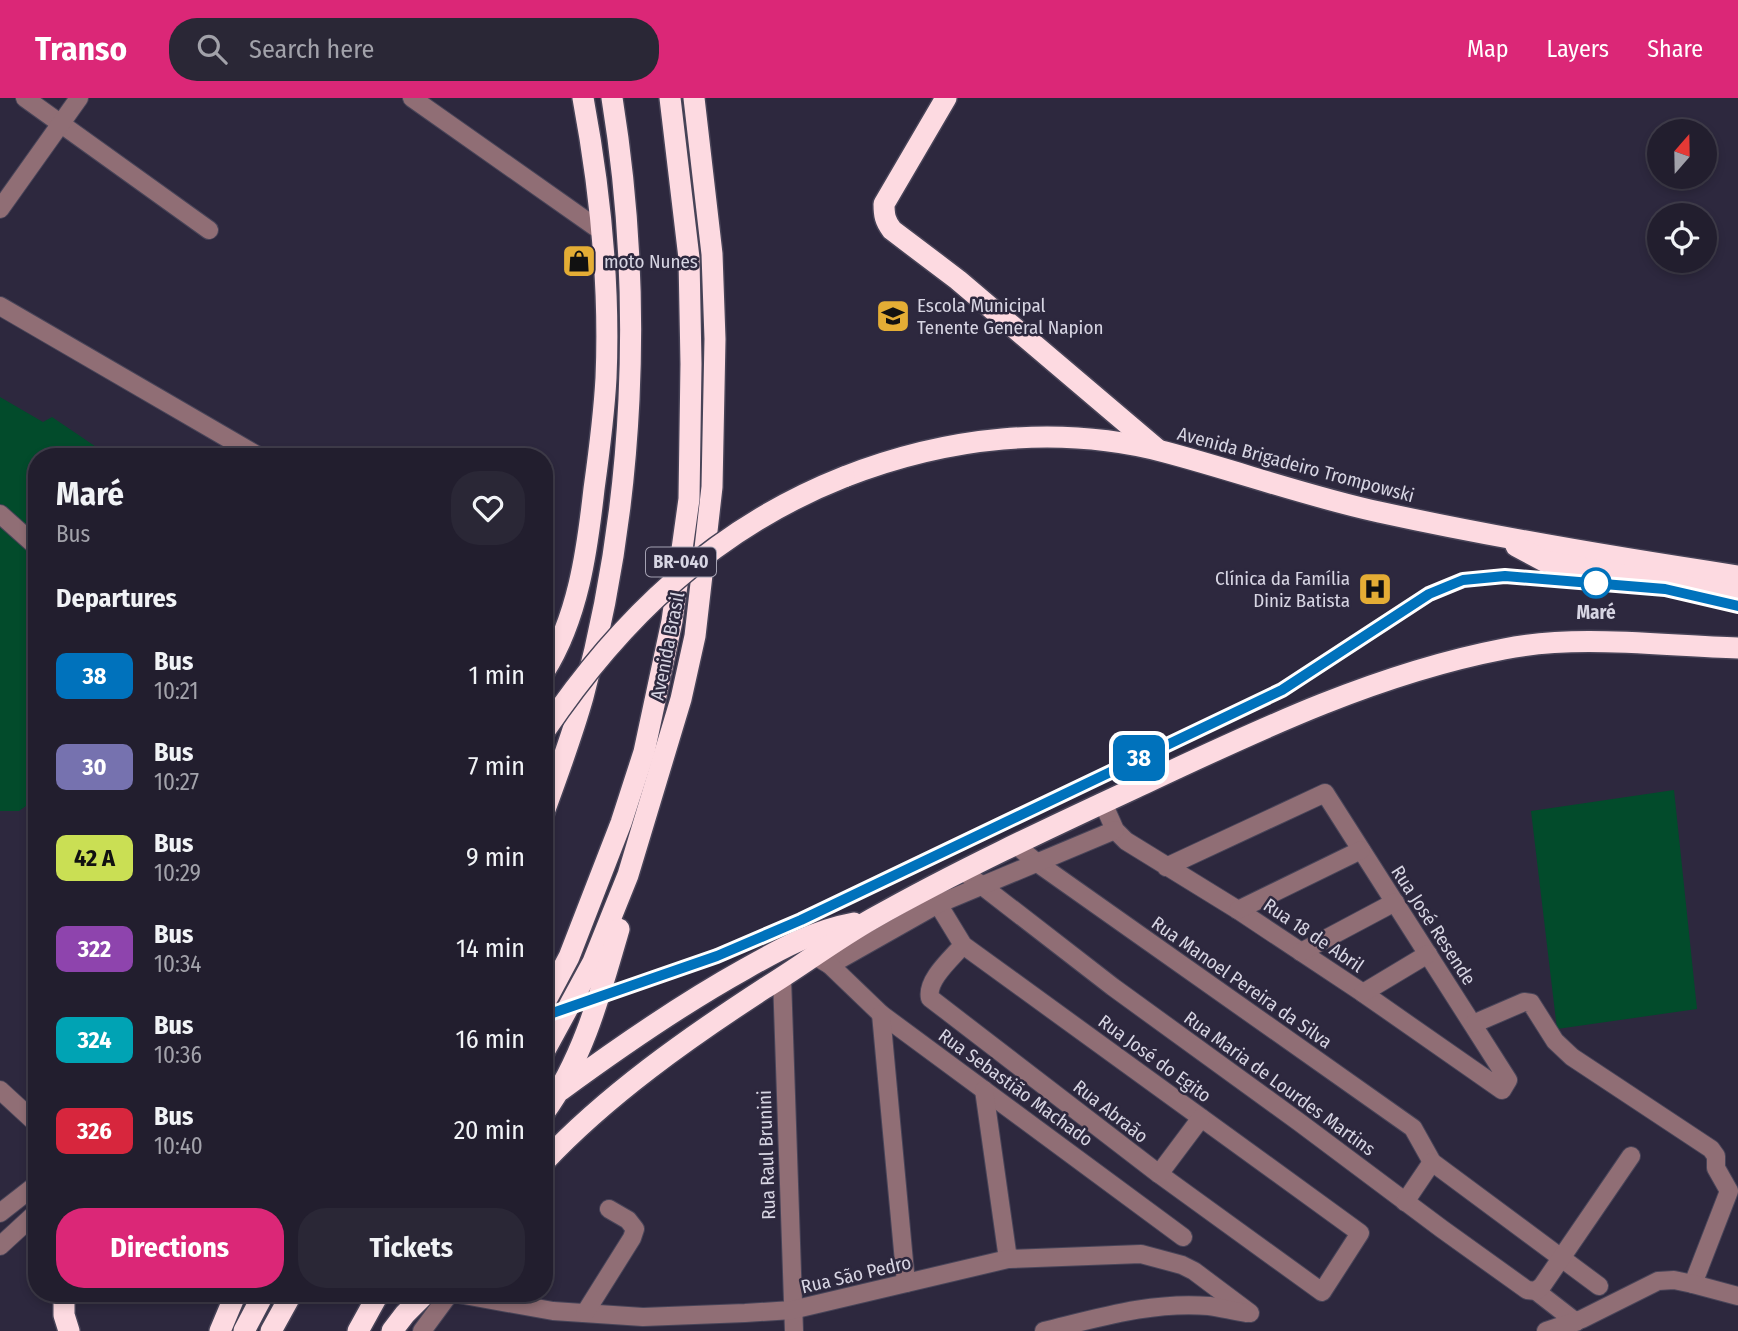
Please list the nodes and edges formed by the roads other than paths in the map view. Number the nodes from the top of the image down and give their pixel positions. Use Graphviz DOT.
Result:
graph roads {
  1 [pos="25,98"];
  2 [pos="79,98"];
  3 [pos="412,98"];
  4 [pos="583,98"];
  5 [pos="611,98"];
  6 [pos="670,98"];
  7 [pos="694,98"];
  8 [pos="946,98"];
  9 [pos="61,122"];
  10 [pos="0,209"];
  11 [pos="209,230"];
  12 [pos="601,231"];
  13 [pos="0,306"];
  14 [pos="245,448"];
  15 [pos="1158,450"];
  16 [pos="0,514"];
  17 [pos="0,530"];
  18 [pos="20,533"];
  19 [pos="1499,536"];
  20 [pos="28,540"];
  21 [pos="1738,576"];
  22 [pos="1738,596"];
  23 [pos="553,635"];
  24 [pos="1738,636"];
  25 [pos="1670,646"];
  26 [pos="1738,648"];
  27 [pos="553,720"];
  28 [pos="553,785"];
  29 [pos="1103,803"];
  30 [pos="1115,830"];
  31 [pos="1016,845"];
  32 [pos="1361,850"];
  33 [pos="1036,862"];
  34 [pos="1166,867"];
  35 [pos="963,871"];
  36 [pos="628,875"];
  37 [pos="983,885"];
  38 [pos="1395,902"];
  39 [pos="938,904"];
  40 [pos="1238,910"];
  41 [pos="870,920"];
  42 [pos="963,945"];
  43 [pos="1301,952"];
  44 [pos="1428,954"];
  45 [pos="822,960"];
  46 [pos="782,978"];
  47 [pos="553,987"];
  48 [pos="1363,992"];
  49 [pos="881,1014"];
  50 [pos="1473,1024"];
  51 [pos="553,1035"];
  52 [pos="1508,1080"];
  53 [pos="0,1090"];
  54 [pos="561,1090"];
  55 [pos="984,1090"];
  56 [pos="553,1101"];
  57 [pos="28,1116"];
  58 [pos="1201,1118"];
  59 [pos="553,1154"];
  60 [pos="1631,1156"];
  61 [pos="1432,1163"];
  62 [pos="1159,1174"];
  63 [pos="28,1191"];
  64 [pos="1405,1202"];
  65 [pos="609,1209"];
  66 [pos="0,1213"];
  67 [pos="28,1220"];
  68 [pos="1183,1237"];
  69 [pos="0,1246"];
  70 [pos="1562,1258"];
  71 [pos="1009,1259"];
  72 [pos="906,1283"];
  73 [pos="1693,1284"];
  74 [pos="1599,1286"];
  75 [pos="1536,1291"];
  76 [pos="1322,1292"];
  77 [pos="1738,1296"];
  78 [pos="64,1302"];
  79 [pos="231,1302"];
  80 [pos="232,1302"];
  81 [pos="260,1302"];
  82 [pos="261,1302"];
  83 [pos="287,1302"];
  84 [pos="374,1302"];
  85 [pos="405,1302"];
  86 [pos="417,1302"];
  87 [pos="445,1302"];
  88 [pos="502,1302"];
  89 [pos="792,1310"];
  90 [pos="585,1313"];
  91 [pos="1576,1322"];
  92 [pos="69,1331"];
  93 [pos="211,1331"];
  94 [pos="220,1331"];
  95 [pos="244,1331"];
  96 [pos="251,1331"];
  97 [pos="271,1331"];
  98 [pos="358,1331"];
  99 [pos="390,1331"];
  100 [pos="422,1331"];
  101 [pos="794,1331"];
  102 [pos="1044,1331"];
  103 [pos="1546,1331"];
  1 -- 9 [label="street"];
  2 -- 9 [label="street"];
  3 -- 12 [label="street"];
  4 -- 12 [label="highway"];
  5 -- 28 [label="highway"];
  6 -- 47 [label="highway, Avenida Brasil / BR-040"];
  7 -- 36 [label="highway, Avenida Brasil"];
  8 -- 15 [label="highway"];
  9 -- 10 [label="street"];
  9 -- 11 [label="street"];
  12 -- 23 [label="highway"];
  13 -- 14 [label="street"];
  15 -- 19 [label="highway, Avenida Brigadeiro Trompowski"];
  15 -- 27 [label="highway, Avenida Brigadeiro Trompowski, bridge"];
  16 -- 18 [label="street"];
  17 -- 18 [label="street"];
  18 -- 20 [label="street"];
  19 -- 21 [label="highway, Avenida Brigadeiro Trompowski"];
  19 -- 22 [label="highway"];
  24 -- 25 [label="highway"];
  25 -- 26 [label="highway"];
  25 -- 29 [label="highway"];
  29 -- 30 [label="street, Rua 18 de Abril"];
  29 -- 31 [label="highway"];
  30 -- 33 [label="street"];
  30 -- 34 [label="street, Rua 18 de Abril"];
  31 -- 33 [label="street, Rua Manoel Pereira da Silva"];
  31 -- 35 [label="highway"];
  32 -- 34 [label="street, Rua José Resende"];
  32 -- 38 [label="street, Rua José Resende"];
  32 -- 40 [label="street"];
  33 -- 37 [label="street"];
  33 -- 61 [label="street, Rua Manoel Pereira da Silva"];
  34 -- 40 [label="street, Rua 18 de Abril"];
  35 -- 37 [label="street, Rua Maria de Lourdes Martins"];
  35 -- 41 [label="highway"];
  36 -- 51 [label="highway, Avenida Brasil"];
  36 -- 54 [label="highway"];
  37 -- 39 [label="street"];
  37 -- 64 [label="street, Rua Maria de Lourdes Martins"];
  38 -- 43 [label="street"];
  38 -- 44 [label="street, Rua José Resende"];
  39 -- 42 [label="street, Rua José do Egito"];
  39 -- 45 [label="street"];
  40 -- 43 [label="street, Rua 18 de Abril"];
  41 -- 45 [label="highway"];
  41 -- 54 [label="highway"];
  42 -- 58 [label="street, Rua José do Egito"];
  42 -- 62 [label="street, Rua Abraão"];
  43 -- 48 [label="street, Rua 18 de Abril"];
  44 -- 48 [label="street"];
  44 -- 50 [label="street, Rua José Resende"];
  45 -- 46 [label="highway"];
  45 -- 49 [label="street, Rua Sebastião Machado"];
  46 -- 59 [label="highway"];
  46 -- 89 [label="street, Rua Raul Brunini"];
  48 -- 52 [label="street, Rua 18 de Abril"];
  49 -- 55 [label="street, Rua Sebastião Machado"];
  49 -- 72 [label="street"];
  50 -- 52 [label="street, Rua José Resende"];
  50 -- 73 [label="street"];
  53 -- 57 [label="street"];
  54 -- 56 [label="highway"];
  55 -- 68 [label="street, Rua Sebastião Machado"];
  55 -- 71 [label="street"];
  58 -- 62 [label="street"];
  58 -- 76 [label="street, Rua José do Egito"];
  60 -- 70 [label="street"];
  61 -- 64 [label="street"];
  61 -- 70 [label="street"];
  62 -- 76 [label="street, Rua Abraão"];
  63 -- 66 [label="street"];
  64 -- 75 [label="street, Rua Maria de Lourdes Martins"];
  65 -- 90 [label="street"];
  67 -- 69 [label="street"];
  70 -- 74 [label="street"];
  70 -- 75 [label="street"];
  71 -- 72 [label="street, Rua São Pedro"];
  71 -- 102 [label="street, Rua São Pedro"];
  72 -- 89 [label="street, Rua São Pedro"];
  73 -- 77 [label="street"];
  73 -- 91 [label="street"];
  75 -- 91 [label="street, Rua Maria de Lourdes Martins"];
  78 -- 92 [label="highway"];
  79 -- 93 [label="highway"];
  80 -- 94 [label="highway"];
  81 -- 95 [label="highway"];
  82 -- 96 [label="highway"];
  83 -- 97 [label="highway"];
  84 -- 98 [label="highway"];
  85 -- 99 [label="highway"];
  86 -- 99 [label="highway"];
  87 -- 100 [label="street"];
  88 -- 90 [label="street, Rua São Pedro"];
  89 -- 90 [label="street, Rua São Pedro"];
  89 -- 101 [label="street, Rua Raul Brunini"];
  91 -- 103 [label="street"];
}
